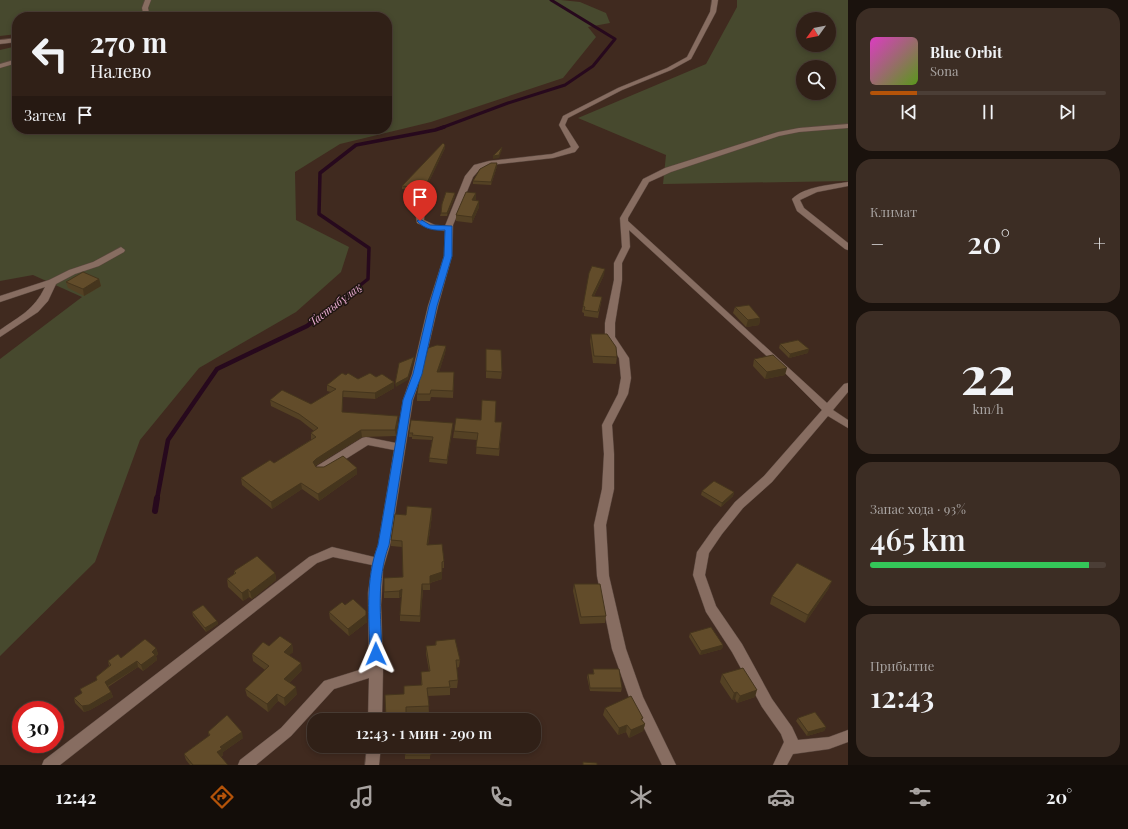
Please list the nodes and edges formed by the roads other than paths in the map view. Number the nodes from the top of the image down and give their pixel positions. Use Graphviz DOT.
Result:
graph roads {
  1 [pos="148,0"];
  2 [pos="715,0"];
  3 [pos="145,12"];
  4 [pos="12,41"];
  5 [pos="0,42"];
  6 [pos="12,62"];
  7 [pos="0,66"];
  8 [pos="848,126"];
  9 [pos="848,184"];
  10 [pos="427,193"];
  11 [pos="413,201"];
  12 [pos="419,216"];
  13 [pos="624,221"];
  14 [pos="449,228"];
  15 [pos="848,247"];
  16 [pos="122,250"];
  17 [pos="52,282"];
  18 [pos="0,298"];
  19 [pos="0,334"];
  20 [pos="848,386"];
  21 [pos="827,410"];
  22 [pos="848,425"];
  23 [pos="400,447"];
  24 [pos="321,469"];
  25 [pos="377,562"];
  26 [pos="376,670"];
  27 [pos="375,713"];
  28 [pos="848,736"];
  29 [pos="788,748"];
  30 [pos="373,753"];
  31 [pos="49,765"];
  32 [pos="245,765"];
  33 [pos="372,765"];
  34 [pos="669,765"];
  35 [pos="780,765"];
  1 -- 3 [label="street"];
  2 -- 14 [label="street"];
  4 -- 5 [label="street"];
  6 -- 7 [label="street"];
  8 -- 13 [label="street"];
  9 -- 15 [label="street"];
  10 -- 12 [label="street"];
  11 -- 12 [label="street"];
  12 -- 14 [label="street"];
  13 -- 21 [label="street"];
  13 -- 34 [label="street"];
  14 -- 23 [label="street"];
  16 -- 17 [label="street"];
  17 -- 18 [label="street"];
  17 -- 19 [label="street"];
  20 -- 21 [label="street"];
  21 -- 22 [label="street"];
  21 -- 29 [label="street"];
  23 -- 24 [label="street"];
  23 -- 25 [label="street"];
  25 -- 26 [label="street"];
  25 -- 31 [label="street"];
  26 -- 27 [label="street"];
  26 -- 32 [label="street"];
  28 -- 29 [label="street"];
  29 -- 35 [label="street"];
  30 -- 33 [label="street"];
}
